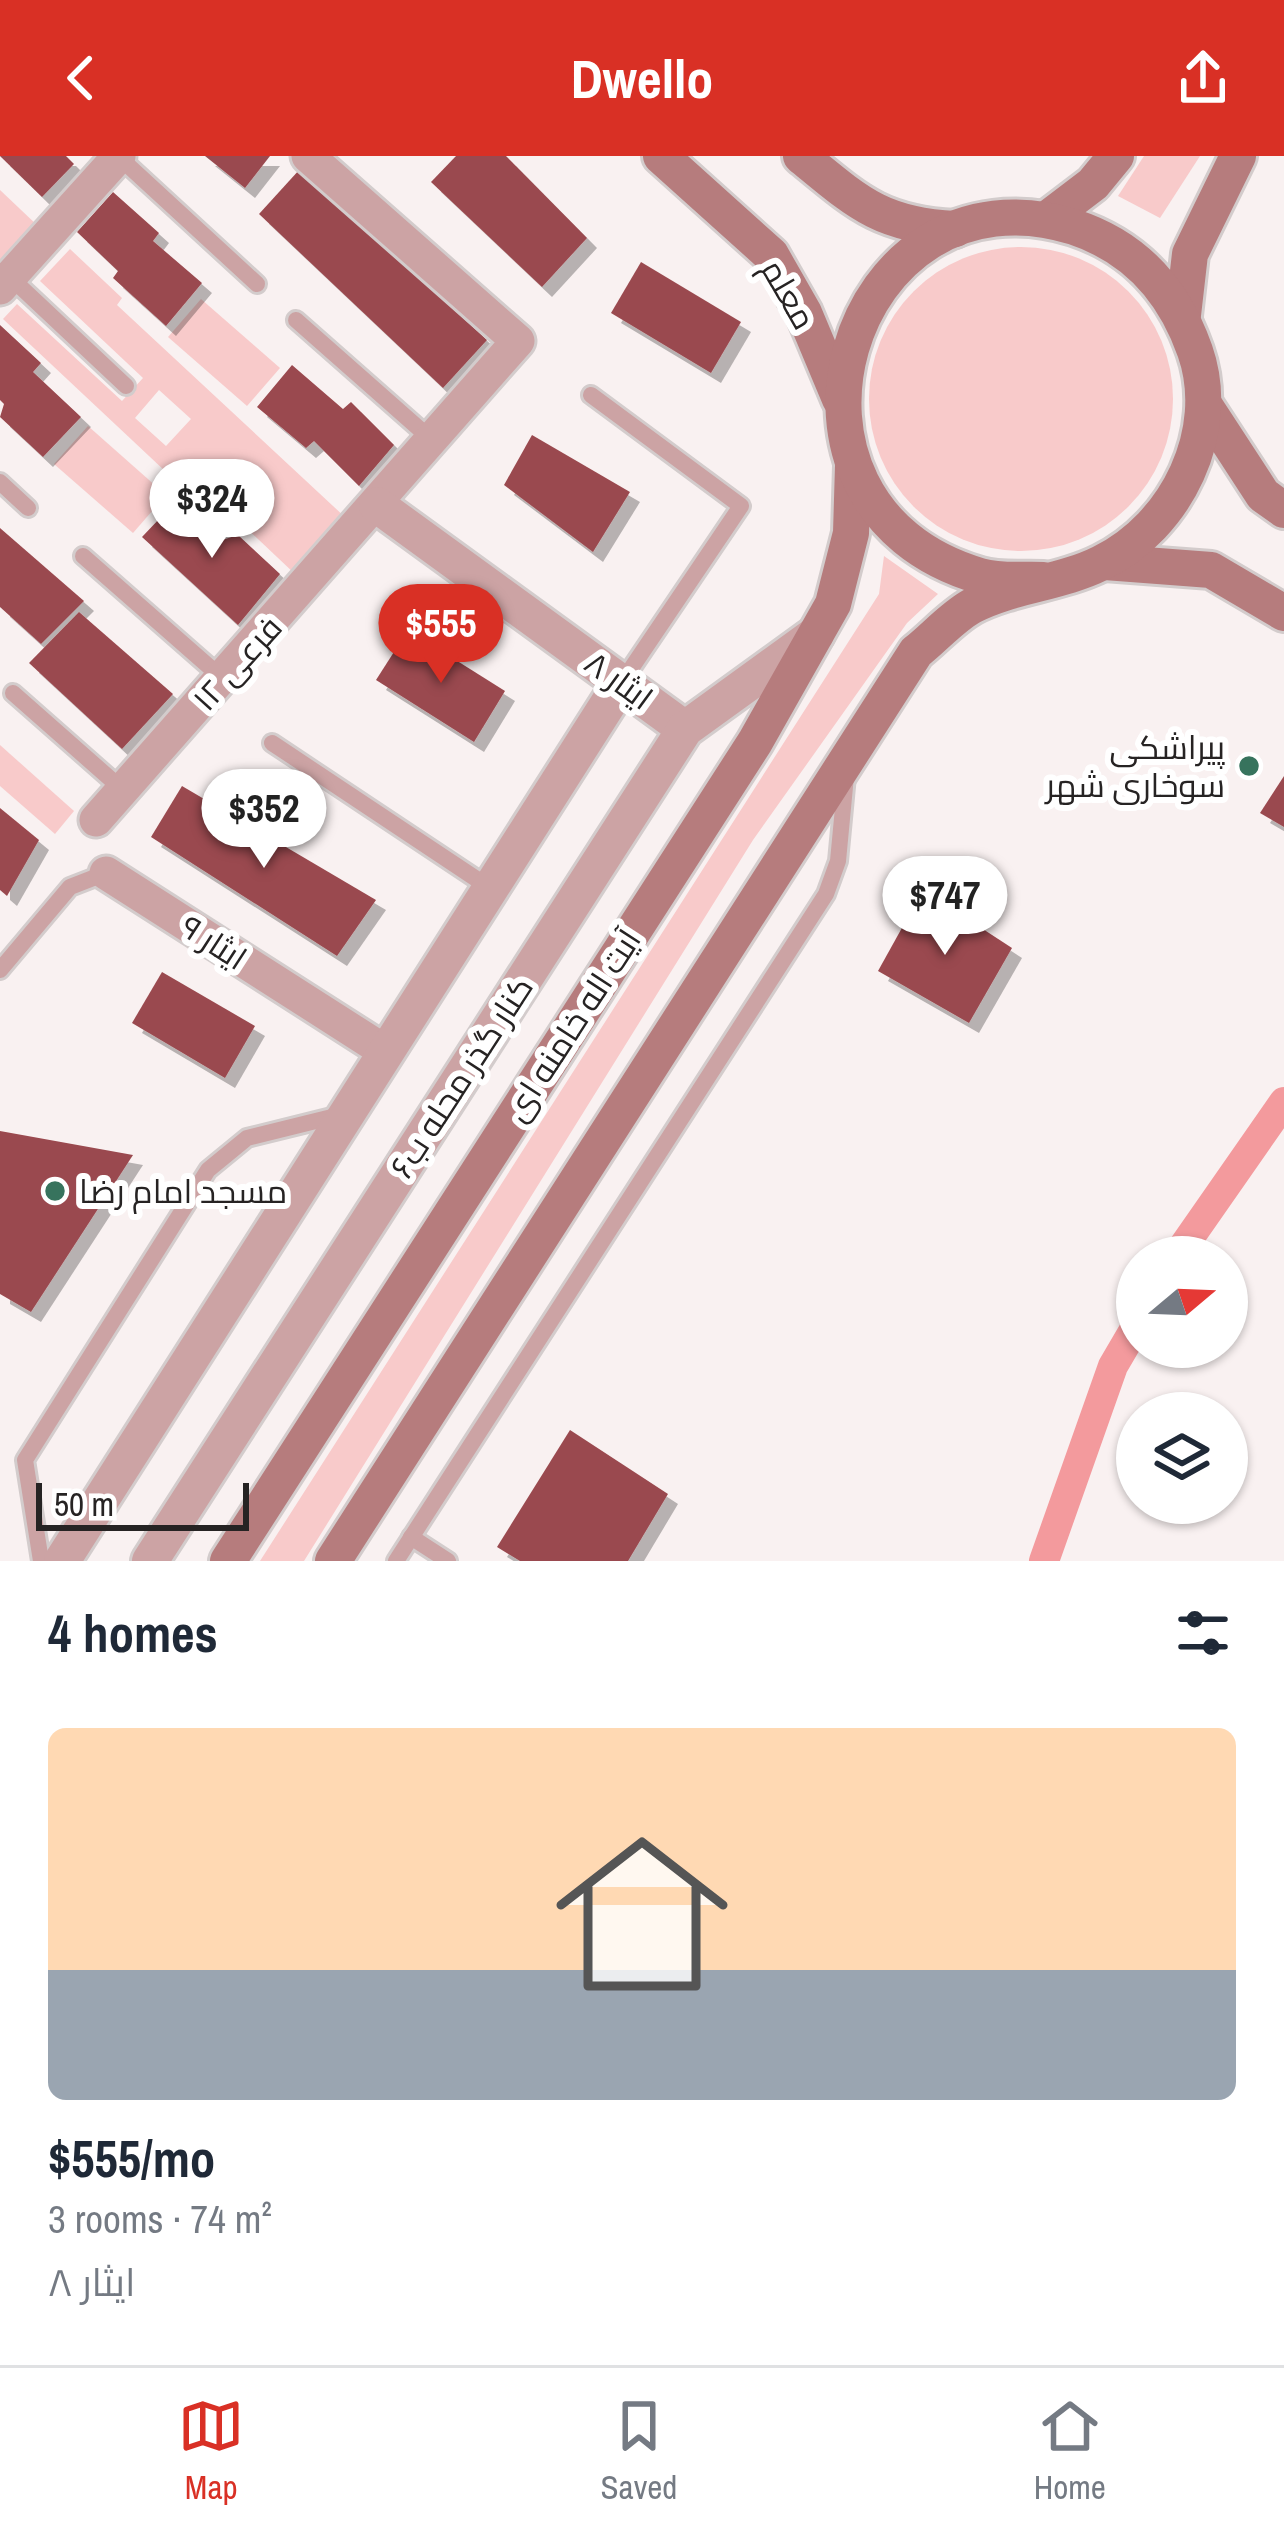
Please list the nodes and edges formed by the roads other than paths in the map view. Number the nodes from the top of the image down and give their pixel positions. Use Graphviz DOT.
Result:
graph roads {
  1 [pos="119,156"];
  2 [pos="308,156"];
  3 [pos="661,156"];
  4 [pos="801,156"];
  5 [pos="1116,156"];
  6 [pos="1238,156"];
  7 [pos="1048,219"];
  8 [pos="955,230"];
  9 [pos="5,283"];
  10 [pos="256,284"];
  11 [pos="1183,315"];
  12 [pos="296,320"];
  13 [pos="126,386"];
  14 [pos="591,395"];
  15 [pos="840,400"];
  16 [pos="1207,409"];
  17 [pos="433,441"];
  18 [pos="853,466"];
  19 [pos="0,482"];
  20 [pos="377,505"];
  21 [pos="28,508"];
  22 [pos="1284,510"];
  23 [pos="83,556"];
  24 [pos="1105,562"];
  25 [pos="1043,580"];
  26 [pos="1284,614"];
  27 [pos="817,634"];
  28 [pos="223,678"];
  29 [pos="622,682"];
  30 [pos="13,693"];
  31 [pos="685,729"];
  32 [pos="272,743"];
  33 [pos="847,757"];
  34 [pos="123,790"];
  35 [pos="96,820"];
  36 [pos="106,872"];
  37 [pos="490,888"];
  38 [pos="0,970"];
  39 [pos="386,1052"];
  40 [pos="347,1114"];
  41 [pos="411,1537"];
  42 [pos="41,1561"];
  43 [pos="62,1561"];
  44 [pos="150,1561"];
  45 [pos="228,1561"];
  46 [pos="333,1561"];
  47 [pos="396,1561"];
  48 [pos="448,1561"];
  1 -- 9 [label="street"];
  1 -- 10 [label="lane"];
  2 -- 17 [label="street, فرعی ۱۲"];
  3 -- 15 [label="main road, معلم"];
  4 -- 8 [label="main road"];
  5 -- 7 [label="main road"];
  6 -- 11 [label="main road"];
  7 -- 8 [label="main road"];
  7 -- 11 [label="main road"];
  8 -- 15 [label="main road"];
  9 -- 13 [label="lane"];
  11 -- 16 [label="main road"];
  12 -- 17 [label="lane"];
  14 -- 29 [label="lane"];
  15 -- 18 [label="main road"];
  16 -- 22 [label="main road"];
  16 -- 24 [label="main road"];
  17 -- 20 [label="street, فرعی ۱۲"];
  18 -- 25 [label="main road"];
  18 -- 27 [label="main road, آیت اله خامنه ای"];
  19 -- 21 [label="lane"];
  20 -- 28 [label="street, فرعی ۱۲"];
  20 -- 29 [label="street, ایثار ۸"];
  23 -- 28 [label="lane"];
  24 -- 25 [label="main road"];
  24 -- 26 [label="main road"];
  25 -- 33 [label="main road"];
  27 -- 31 [label="street, کنار گذر محله ب۶"];
  27 -- 45 [label="main road, آیت اله خامنه ای"];
  28 -- 34 [label="street, فرعی ۱۲"];
  29 -- 31 [label="street, ایثار ۸"];
  29 -- 37 [label="street"];
  30 -- 34 [label="lane"];
  31 -- 44 [label="street, کنار گذر محله ب۶"];
  32 -- 37 [label="lane"];
  33 -- 41 [label="lane"];
  33 -- 46 [label="main road"];
  34 -- 35 [label="street, فرعی ۱۲"];
  36 -- 38 [label="lane, ایثار ۹"];
  36 -- 39 [label="street, ایثار ۹"];
  37 -- 39 [label="street"];
  39 -- 40 [label="street"];
  40 -- 42 [label="lane"];
  40 -- 43 [label="street"];
  41 -- 47 [label="lane"];
  41 -- 48 [label="lane"];
}
